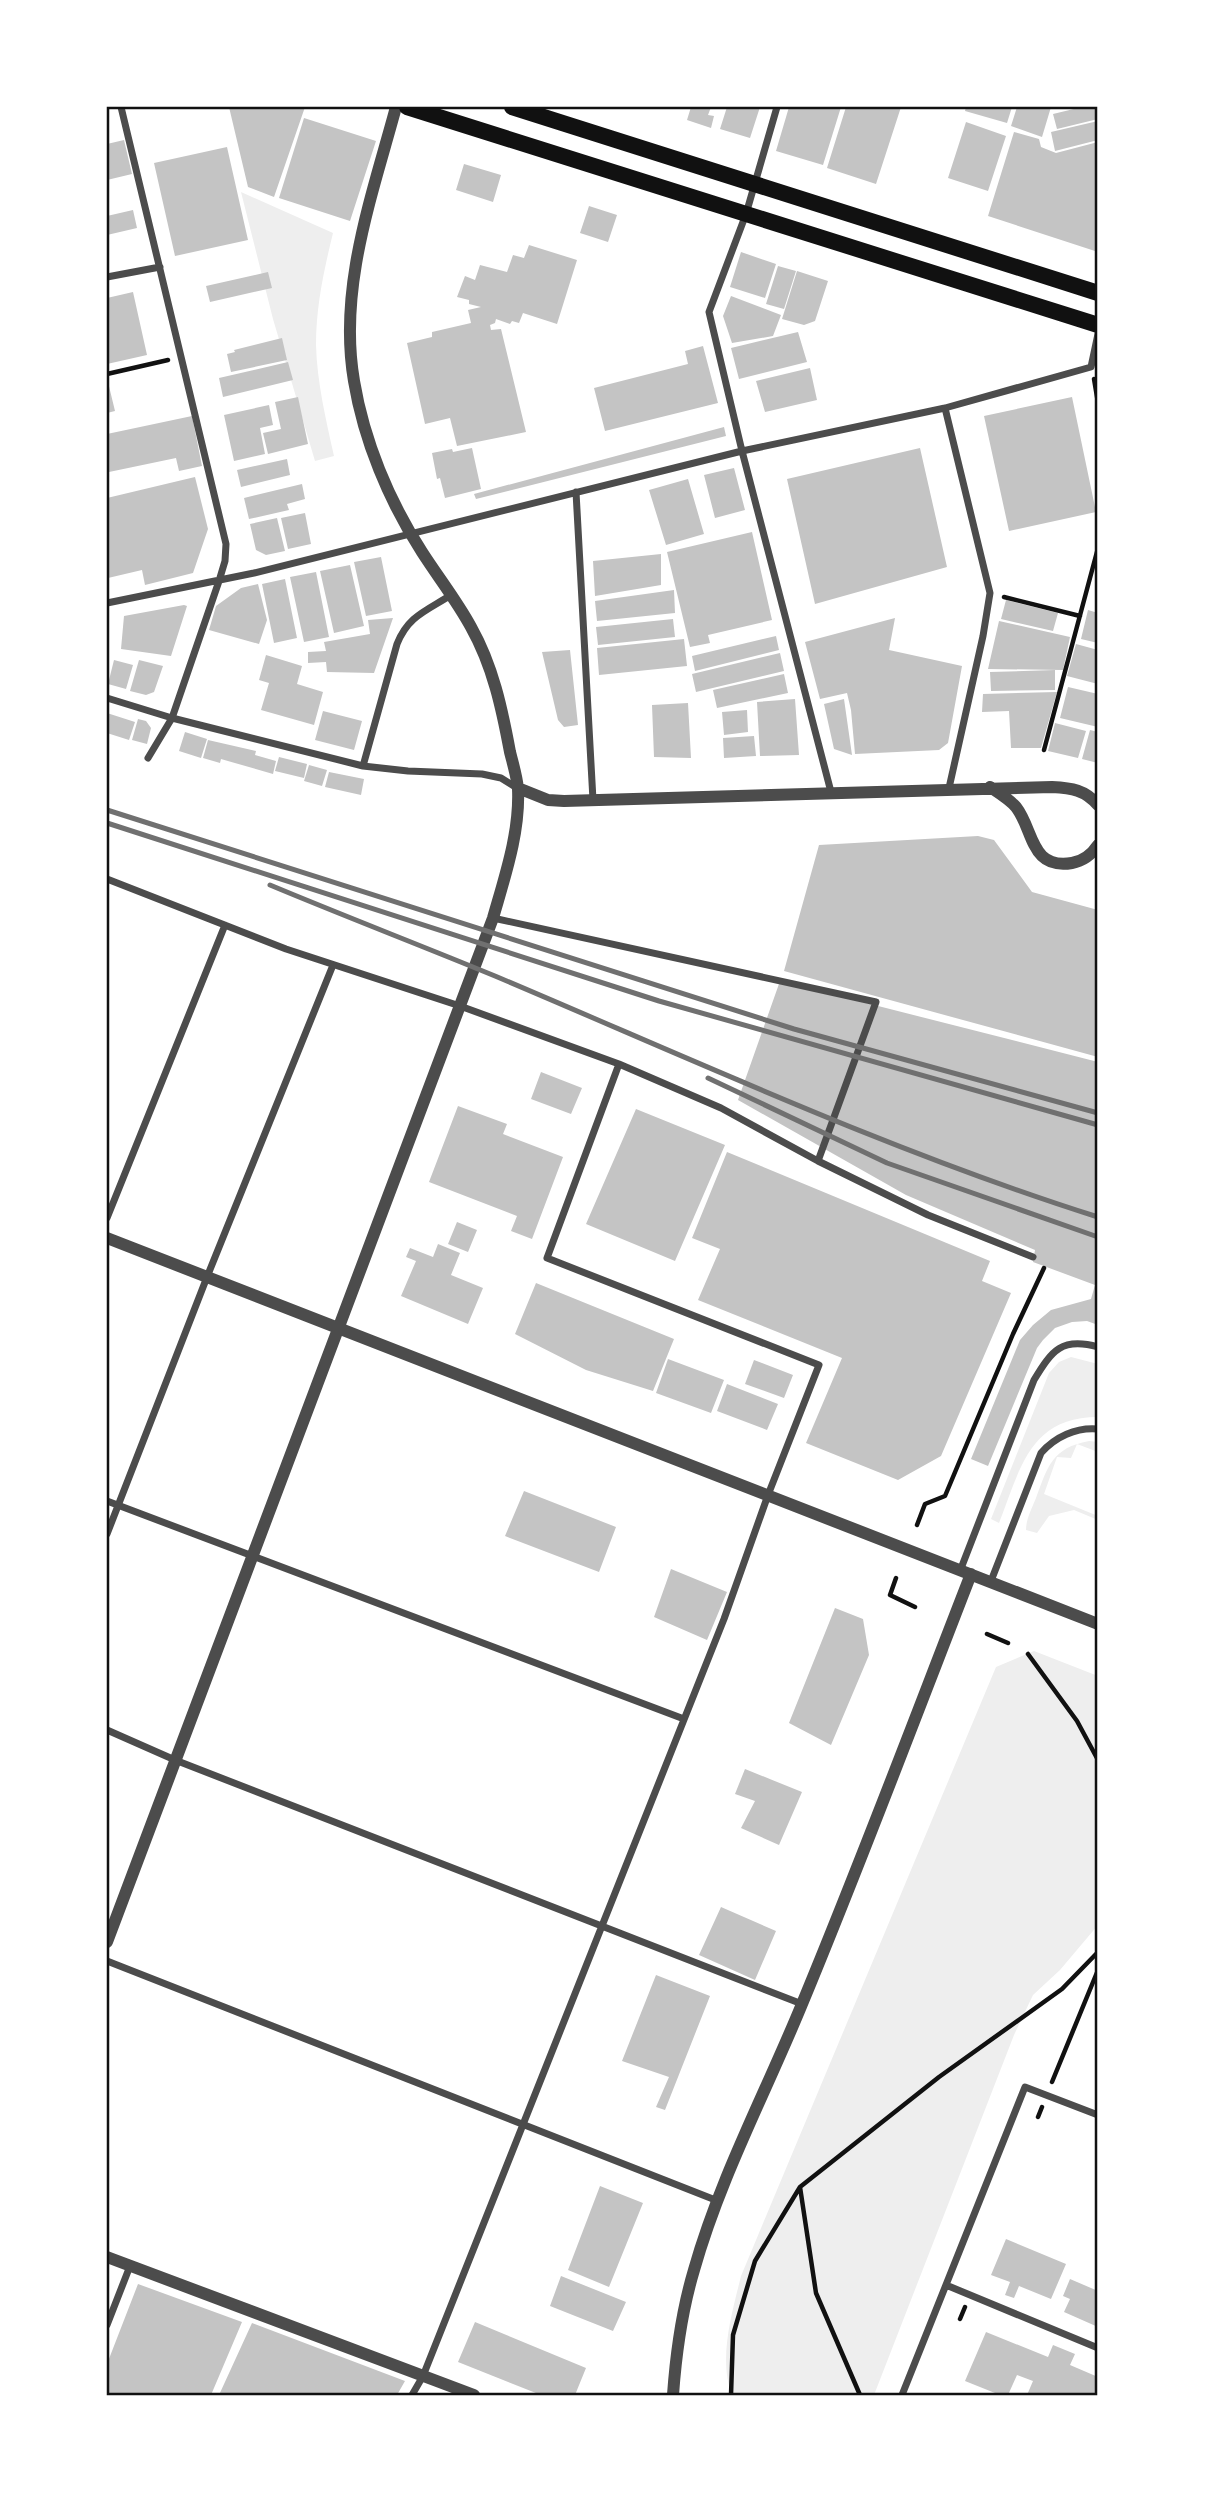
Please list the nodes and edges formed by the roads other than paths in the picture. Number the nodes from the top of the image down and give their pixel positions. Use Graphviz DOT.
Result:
graph roads {
  1 [pos="121,107"];
  2 [pos="396,107"];
  3 [pos="407,107"];
  4 [pos="512,107"];
  5 [pos="777,107"];
  6 [pos="755,184"];
  7 [pos="746,214"];
  8 [pos="160,267"];
  9 [pos="107,277"];
  10 [pos="1098,293"];
  11 [pos="1098,326"];
  12 [pos="1098,334"];
  13 [pos="945,408"];
  14 [pos="742,451"];
  15 [pos="576,492"];
  16 [pos="411,534"];
  17 [pos="219,581"];
  18 [pos="451,596"];
  19 [pos="107,603"];
  20 [pos="107,698"];
  21 [pos="172,718"];
  22 [pos="148,758"];
  23 [pos="363,765"];
  24 [pos="989,787"];
  25 [pos="949,788"];
  26 [pos="517,789"];
  27 [pos="831,792"];
  28 [pos="593,800"];
  29 [pos="1098,806"];
  30 [pos="1098,845"];
  31 [pos="107,879"];
  32 [pos="493,918"];
  33 [pos="225,925"];
  34 [pos="333,965"];
  35 [pos="460,1006"];
  36 [pos="619,1064"];
  37 [pos="818,1161"];
  38 [pos="107,1218"];
  39 [pos="107,1238"];
  40 [pos="1033,1257"];
  41 [pos="207,1277"];
  42 [pos="339,1327"];
  43 [pos="1098,1347"];
  44 [pos="1098,1429"];
  45 [pos="768,1495"];
  46 [pos="107,1501"];
  47 [pos="118,1505"];
  48 [pos="107,1534"];
  49 [pos="252,1557"];
  50 [pos="965,1573"];
  51 [pos="991,1581"];
  52 [pos="1098,1624"];
  53 [pos="684,1719"];
  54 [pos="107,1730"];
  55 [pos="175,1760"];
  56 [pos="601,1926"];
  57 [pos="107,1942"];
  58 [pos="107,1961"];
  59 [pos="802,2004"];
  60 [pos="1098,2115"];
  61 [pos="523,2125"];
  62 [pos="718,2201"];
  63 [pos="107,2257"];
  64 [pos="130,2266"];
  65 [pos="946,2285"];
  66 [pos="107,2325"];
  67 [pos="1098,2348"];
  68 [pos="423,2376"];
  69 [pos="412,2395"];
  70 [pos="474,2395"];
  71 [pos="673,2395"];
  72 [pos="902,2395"];
  1 -- 8 [label="street"];
  2 -- 16 [label="street"];
  3 -- 7 [label="highway"];
  4 -- 6 [label="highway"];
  5 -- 6 [label="street"];
  6 -- 7 [label="street"];
  6 -- 10 [label="highway"];
  7 -- 11 [label="highway"];
  7 -- 14 [label="street"];
  8 -- 9 [label="street"];
  8 -- 17 [label="street"];
  12 -- 13 [label="street"];
  13 -- 14 [label="street"];
  13 -- 25 [label="street"];
  14 -- 15 [label="street"];
  14 -- 27 [label="street"];
  15 -- 16 [label="street"];
  15 -- 28 [label="street"];
  16 -- 17 [label="street"];
  16 -- 18 [label="street"];
  17 -- 19 [label="street"];
  17 -- 21 [label="street"];
  18 -- 23 [label="street"];
  18 -- 26 [label="street"];
  20 -- 21 [label="street"];
  21 -- 22 [label="street"];
  21 -- 23 [label="street"];
  23 -- 26 [label="street"];
  24 -- 25 [label="street"];
  24 -- 29 [label="street"];
  24 -- 30 [label="street"];
  25 -- 27 [label="street"];
  26 -- 28 [label="street"];
  26 -- 32 [label="street"];
  27 -- 28 [label="street"];
  31 -- 33 [label="street"];
  32 -- 35 [label="street"];
  32 -- 37 [label="street"];
  33 -- 34 [label="street"];
  33 -- 38 [label="street"];
  34 -- 35 [label="street"];
  34 -- 41 [label="street"];
  35 -- 36 [label="street"];
  35 -- 42 [label="street"];
  36 -- 37 [label="street"];
  36 -- 45 [label="street"];
  37 -- 40 [label="street"];
  39 -- 41 [label="street"];
  41 -- 42 [label="street"];
  41 -- 47 [label="street"];
  42 -- 45 [label="street"];
  42 -- 49 [label="street"];
  43 -- 50 [label="street"];
  44 -- 51 [label="street"];
  45 -- 50 [label="street"];
  45 -- 53 [label="street"];
  46 -- 47 [label="street"];
  47 -- 48 [label="street"];
  47 -- 49 [label="street"];
  49 -- 53 [label="street"];
  49 -- 55 [label="street"];
  50 -- 51 [label="street"];
  50 -- 59 [label="street"];
  51 -- 52 [label="street"];
  53 -- 56 [label="street"];
  54 -- 55 [label="street"];
  55 -- 56 [label="street"];
  55 -- 57 [label="street"];
  56 -- 59 [label="street"];
  56 -- 61 [label="street"];
  58 -- 61 [label="street"];
  59 -- 62 [label="street"];
  60 -- 65 [label="street"];
  61 -- 62 [label="street"];
  61 -- 68 [label="street"];
  62 -- 71 [label="street"];
  63 -- 64 [label="street"];
  64 -- 66 [label="street"];
  64 -- 68 [label="street"];
  65 -- 67 [label="street"];
  65 -- 72 [label="street"];
  68 -- 69 [label="street"];
  68 -- 70 [label="street"];
}
